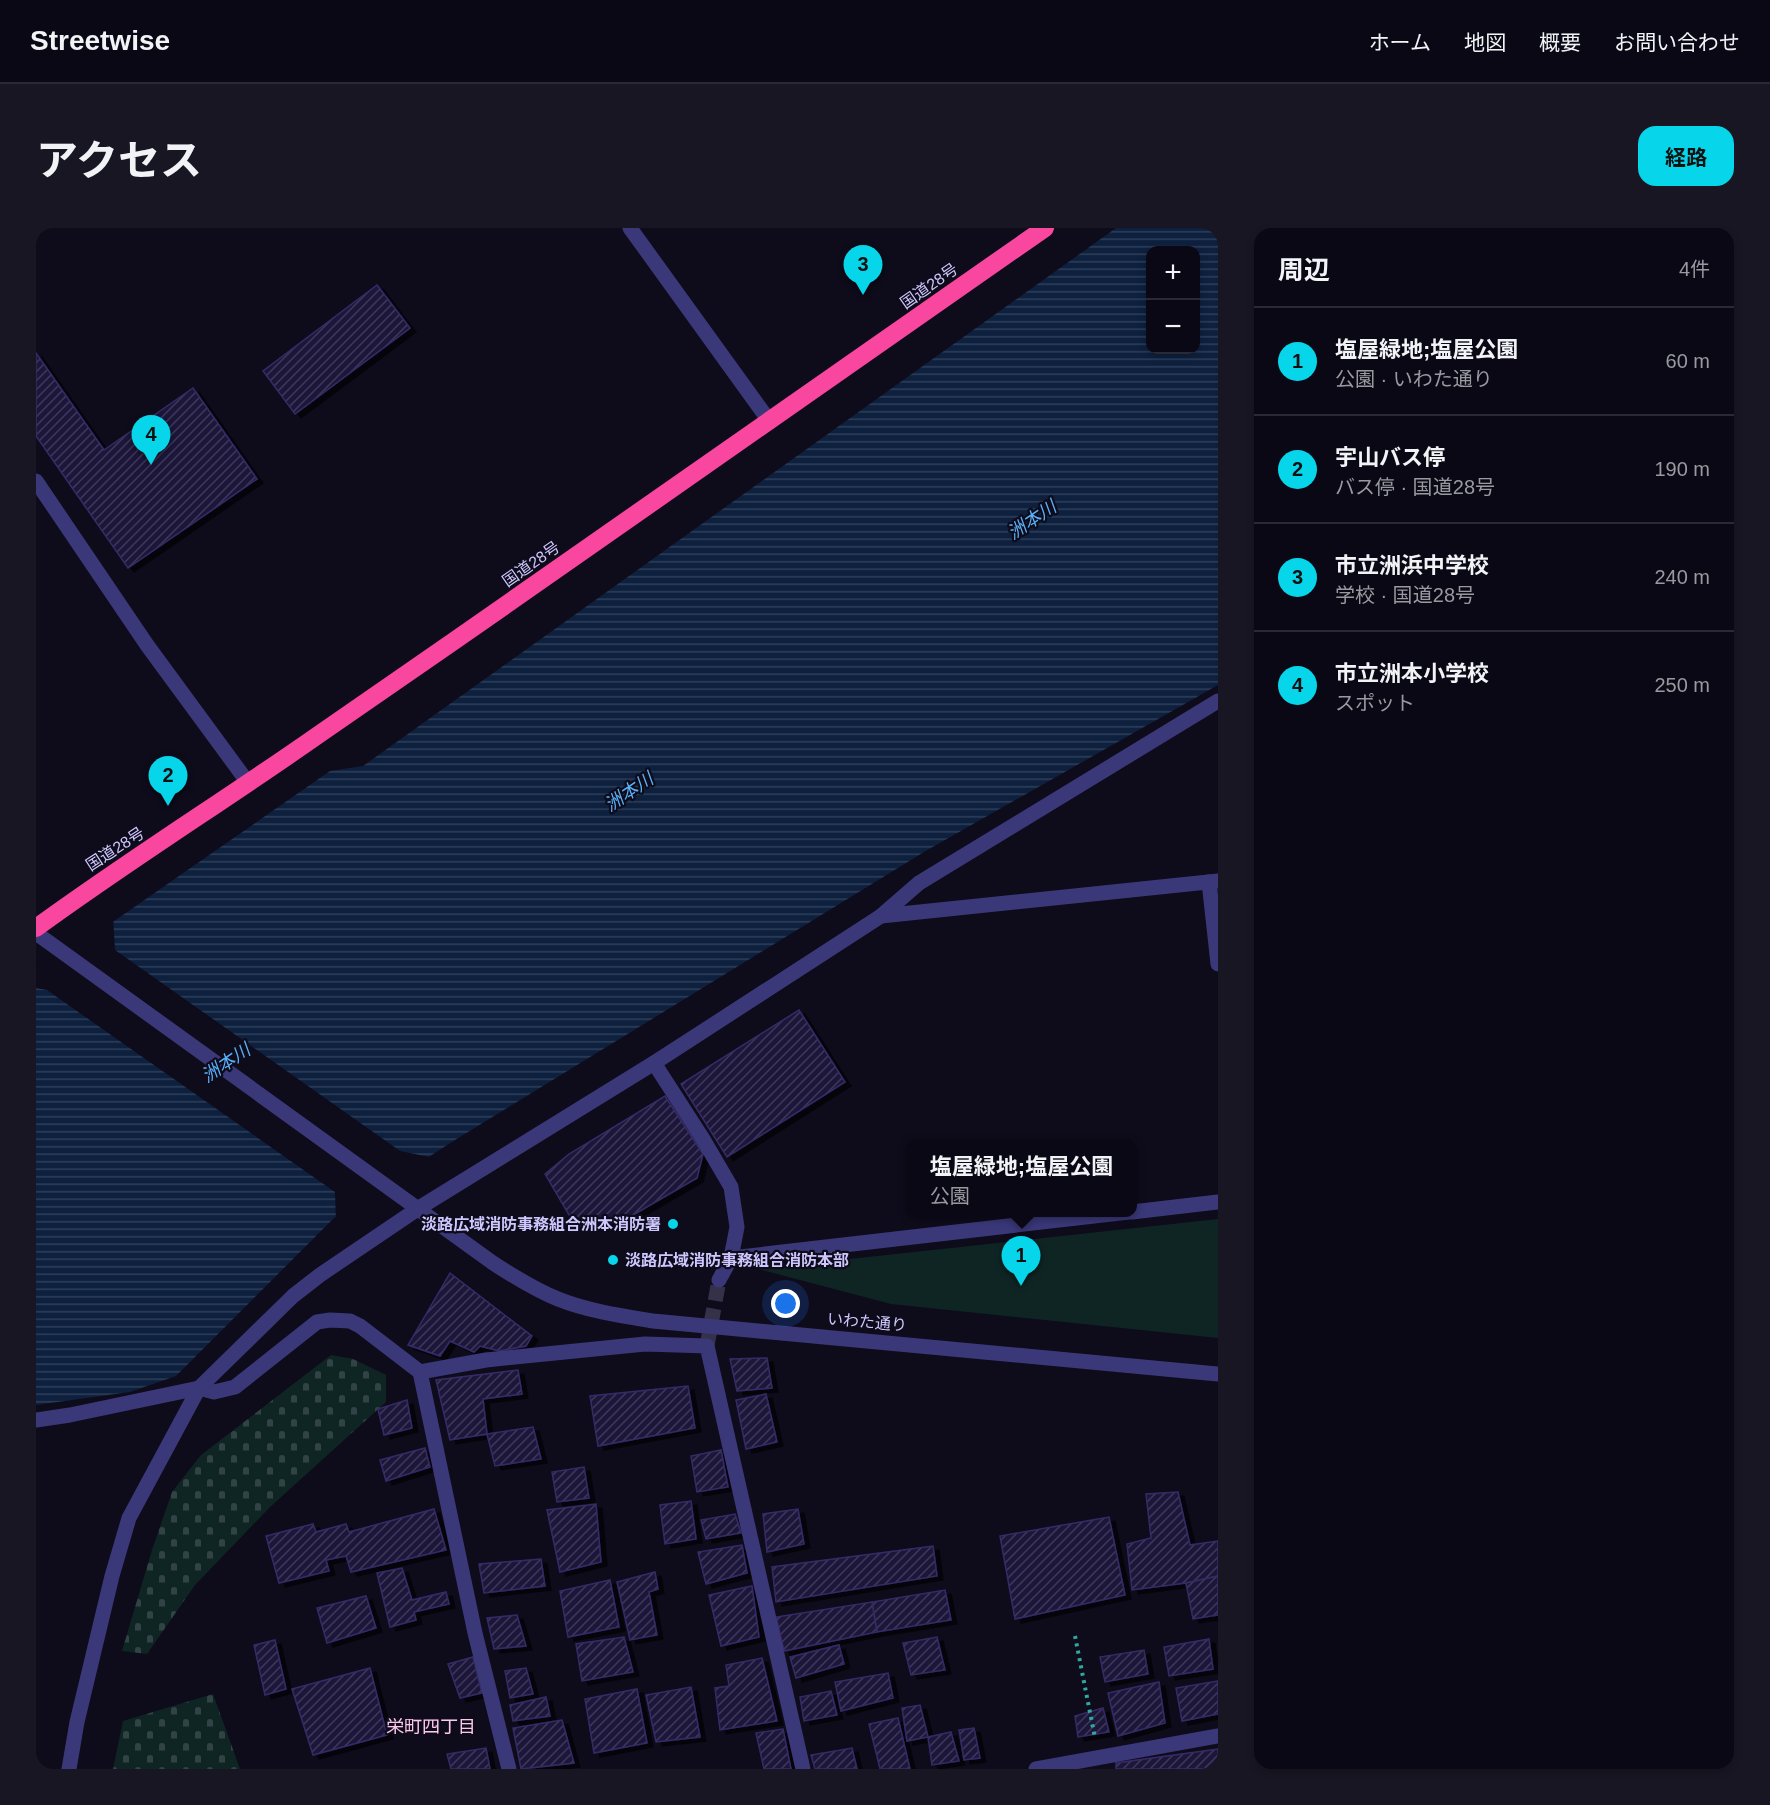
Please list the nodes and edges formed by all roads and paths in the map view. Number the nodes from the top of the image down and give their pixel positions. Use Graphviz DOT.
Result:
graph roads {
  1 [pos="630,228"];
  2 [pos="1045,228"];
  3 [pos="770,422"];
  4 [pos="36,481"];
  5 [pos="1218,701"];
  6 [pos="249,784"];
  7 [pos="1214,882"];
  8 [pos="880,916"];
  9 [pos="36,928"];
  10 [pos="36,933"];
  11 [pos="1218,964"];
  12 [pos="654,1063"];
  13 [pos="1218,1202"];
  14 [pos="419,1208"];
  15 [pos="1137,1211"];
  16 [pos="1088,1217"];
  17 [pos="731,1258"];
  18 [pos="718,1280"];
  19 [pos="420,1372"];
  20 [pos="1218,1374"];
  21 [pos="199,1388"];
  22 [pos="36,1420"];
  23 [pos="1075,1636"];
  24 [pos="1218,1736"];
  25 [pos="1101,1764"];
  26 [pos="69,1769"];
  27 [pos="509,1769"];
  28 [pos="803,1769"];
  29 [pos="1036,1769"];
  1 -- 3 [label="street"];
  2 -- 3 [label="highway, 国道28号"];
  3 -- 6 [label="highway, 国道28号"];
  4 -- 6 [label="street"];
  5 -- 8 [label="street"];
  6 -- 9 [label="highway, 国道28号"];
  7 -- 8 [label="street"];
  7 -- 11 [label="street"];
  8 -- 12 [label="street"];
  10 -- 14 [label="street, いわた通り"];
  12 -- 14 [label="street"];
  12 -- 17 [label="street"];
  13 -- 15 [label="street"];
  14 -- 20 [label="street, いわた通り"];
  14 -- 21 [label="street"];
  16 -- 17 [label="street"];
  17 -- 18 [label="street"];
  19 -- 21 [label="street"];
  19 -- 27 [label="street"];
  19 -- 28 [label="street"];
  21 -- 22 [label="street"];
  21 -- 26 [label="street"];
  23 -- 25 [label="path"];
  24 -- 25 [label="street"];
  25 -- 29 [label="street"];
}
